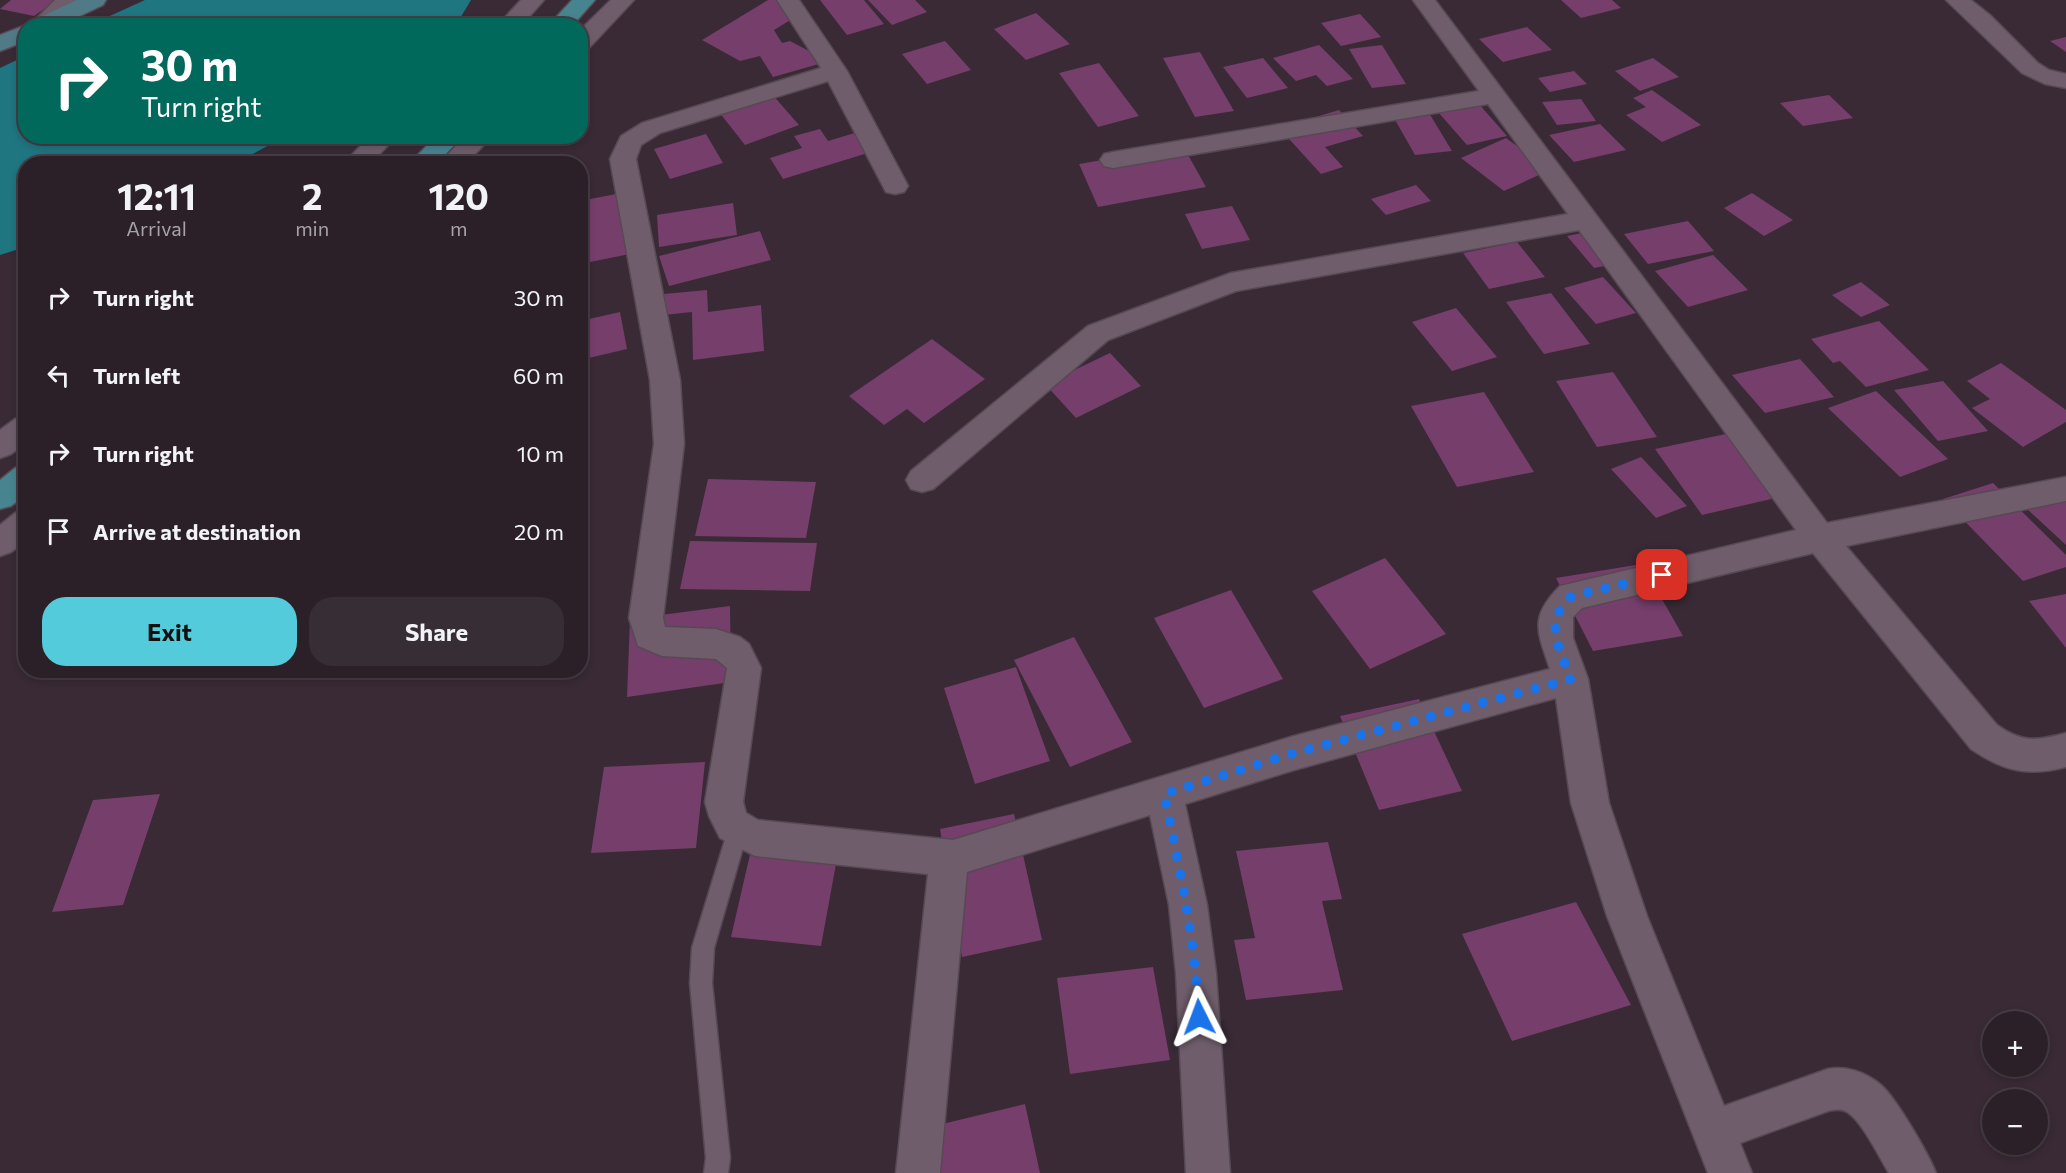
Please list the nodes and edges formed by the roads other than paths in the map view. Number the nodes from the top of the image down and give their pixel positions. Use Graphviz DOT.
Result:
graph roads {
  1 [pos="68,0"];
  2 [pos="95,0"];
  3 [pos="533,0"];
  4 [pos="584,0"];
  5 [pos="623,0"];
  6 [pos="788,0"];
  7 [pos="1424,0"];
  8 [pos="1957,0"];
  9 [pos="49,18"];
  10 [pos="57,18"];
  11 [pos="516,18"];
  12 [pos="567,18"];
  13 [pos="18,36"];
  14 [pos="588,36"];
  15 [pos="0,44"];
  16 [pos="835,71"];
  17 [pos="2066,81"];
  18 [pos="1495,96"];
  19 [pos="376,144"];
  20 [pos="442,144"];
  21 [pos="472,144"];
  22 [pos="364,156"];
  23 [pos="430,156"];
  24 [pos="459,156"];
  25 [pos="1113,160"];
  26 [pos="895,186"];
  27 [pos="1586,220"];
  28 [pos="18,433"];
  29 [pos="0,446"];
  30 [pos="922,480"];
  31 [pos="18,483"];
  32 [pos="2066,489"];
  33 [pos="0,497"];
  34 [pos="18,528"];
  35 [pos="1820,538"];
  36 [pos="0,543"];
  37 [pos="1571,679"];
  38 [pos="2066,750"];
  39 [pos="1164,794"];
  40 [pos="738,830"];
  41 [pos="949,857"];
  42 [pos="1714,1131"];
  43 [pos="716,1173"];
  44 [pos="918,1173"];
  45 [pos="1208,1173"];
  46 [pos="1730,1173"];
  47 [pos="1914,1173"];
  1 -- 9 [label="street"];
  2 -- 10 [label="main road"];
  3 -- 11 [label="street"];
  4 -- 12 [label="highway"];
  5 -- 14 [label="street"];
  6 -- 16 [label="street"];
  7 -- 18 [label="street"];
  8 -- 17 [label="street"];
  13 -- 15 [label="main road"];
  16 -- 26 [label="street"];
  16 -- 40 [label="street"];
  18 -- 25 [label="street"];
  18 -- 27 [label="street"];
  19 -- 22 [label="street"];
  20 -- 23 [label="highway"];
  21 -- 24 [label="street"];
  27 -- 30 [label="street"];
  27 -- 35 [label="street"];
  28 -- 29 [label="street"];
  31 -- 33 [label="highway"];
  32 -- 35 [label="street"];
  34 -- 36 [label="street"];
  35 -- 37 [label="street"];
  35 -- 38 [label="street"];
  37 -- 39 [label="street"];
  37 -- 42 [label="street"];
  39 -- 41 [label="street"];
  39 -- 45 [label="street"];
  40 -- 41 [label="street"];
  40 -- 43 [label="lane"];
  41 -- 44 [label="street"];
  42 -- 46 [label="street"];
  42 -- 47 [label="street"];
}
